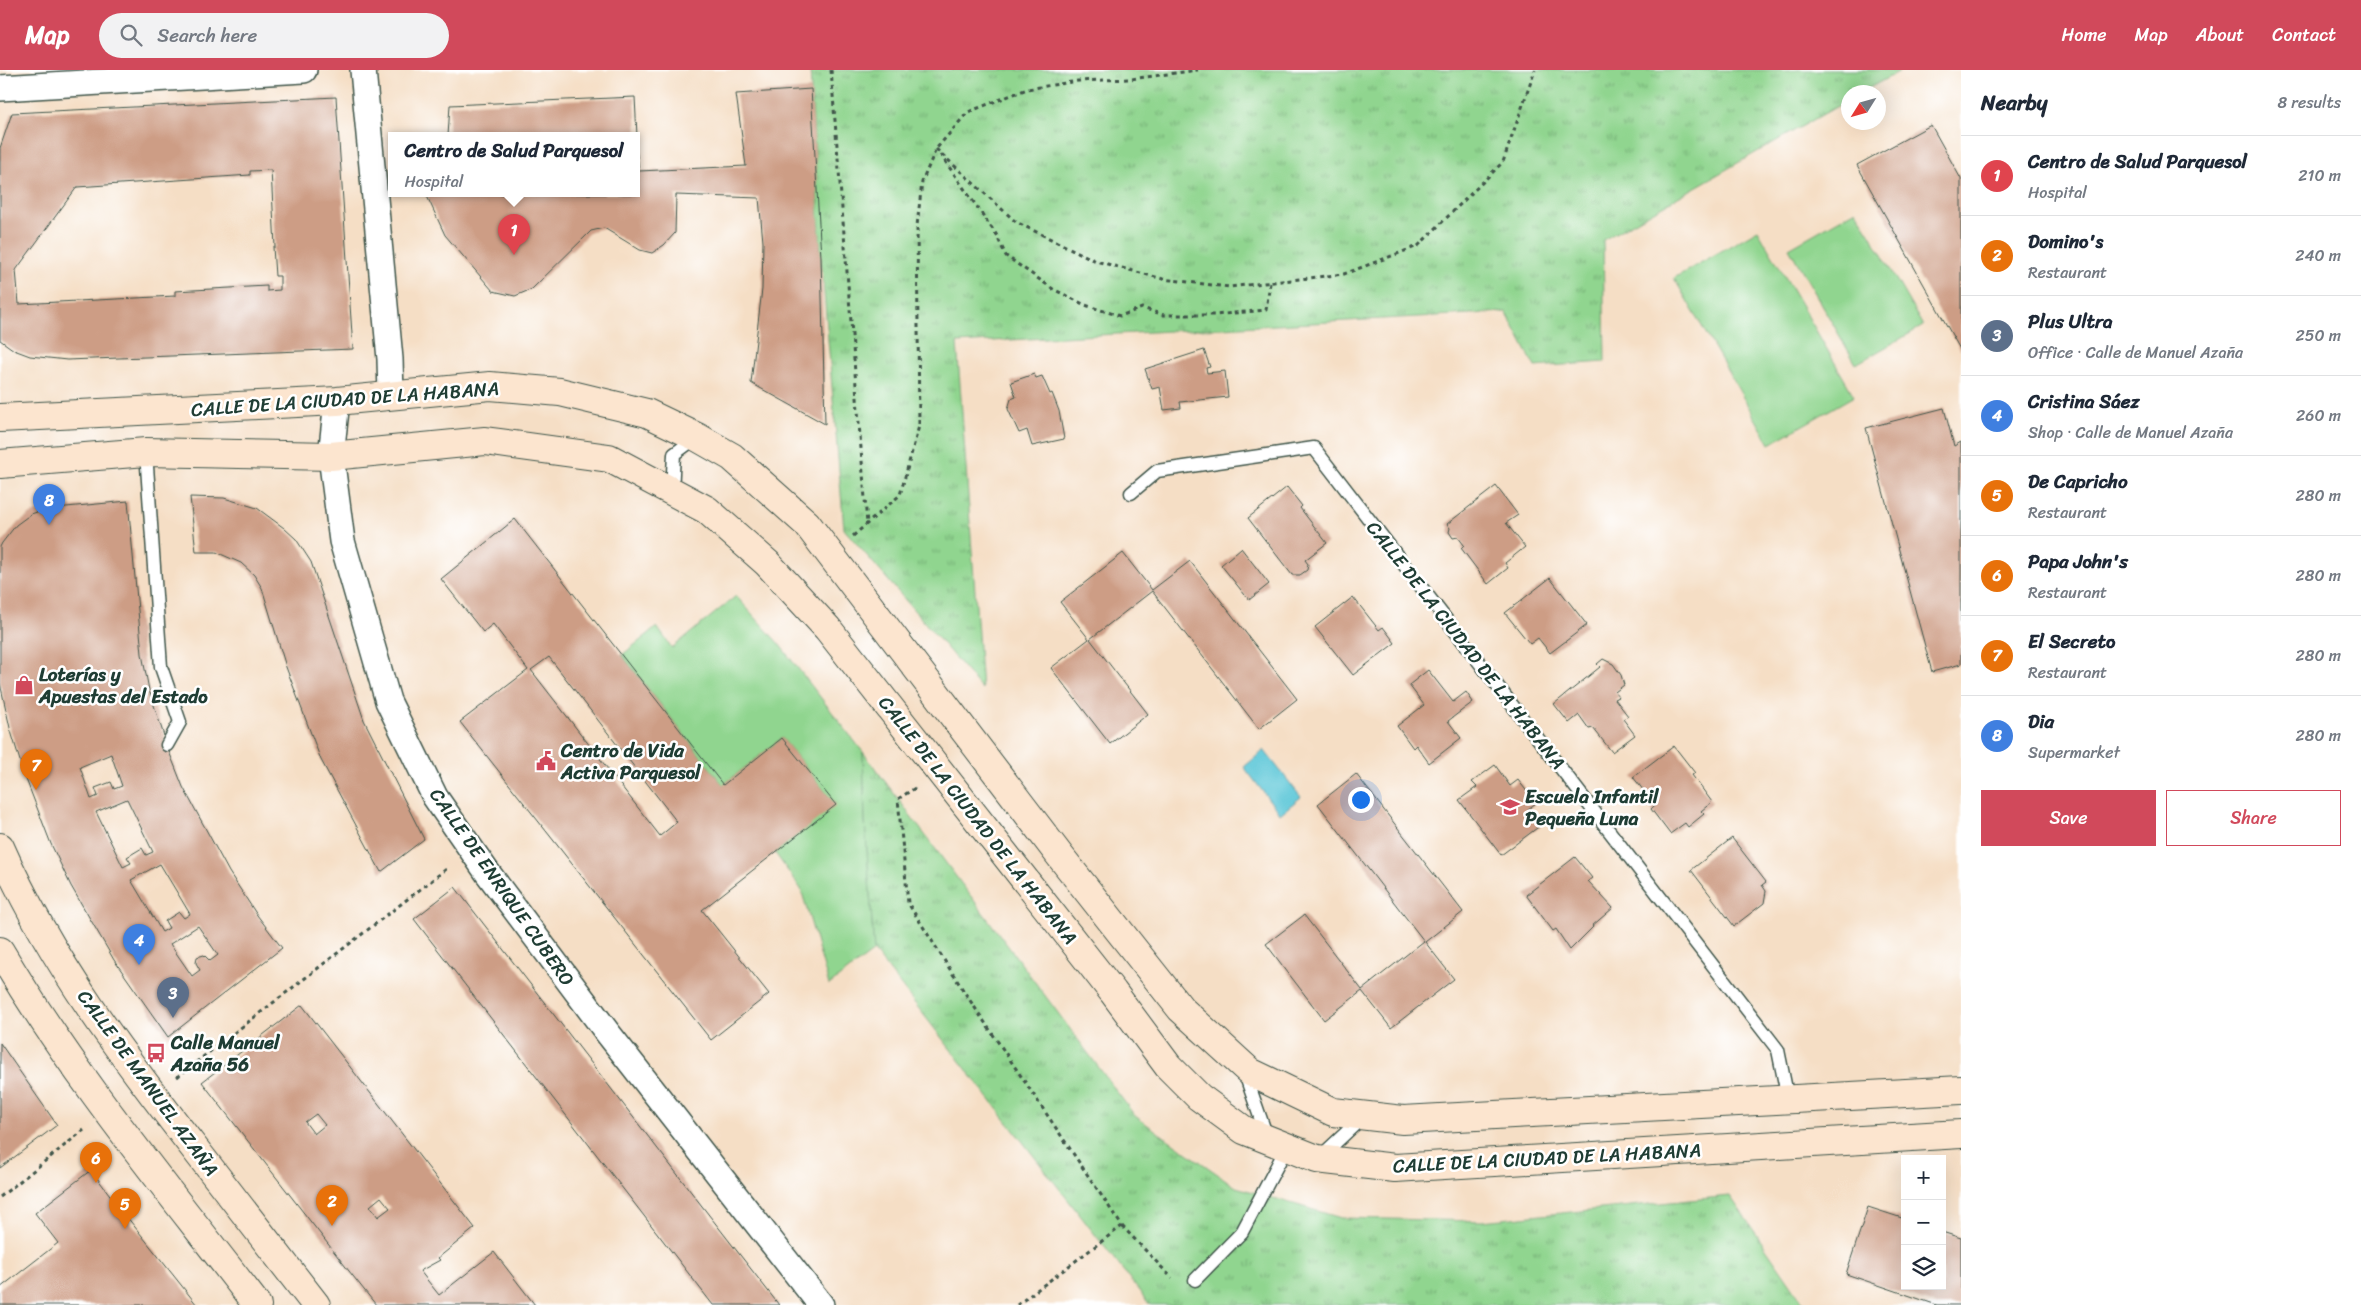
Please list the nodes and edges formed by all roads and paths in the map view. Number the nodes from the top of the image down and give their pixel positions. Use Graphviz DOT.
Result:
graph roads {
  1 [pos="304,70"];
  2 [pos="363,70"];
  3 [pos="831,70"];
  4 [pos="1198,70"];
  5 [pos="1535,70"];
  6 [pos="0,88"];
  7 [pos="936,149"];
  8 [pos="1270,283"];
  9 [pos="391,396"];
  10 [pos="337,401"];
  11 [pos="0,418"];
  12 [pos="697,437"];
  13 [pos="146,452"];
  14 [pos="331,456"];
  15 [pos="0,464"];
  16 [pos="672,492"];
  17 [pos="1131,493"];
  18 [pos="167,745"];
  19 [pos="898,799"];
  20 [pos="0,847"];
  21 [pos="471,850"];
  22 [pos="0,951"];
  23 [pos="1243,1066"];
  24 [pos="1961,1090"];
  25 [pos="153,1096"];
  26 [pos="1788,1099"];
  27 [pos="1364,1116"];
  28 [pos="1957,1136"];
  29 [pos="1277,1143"];
  30 [pos="50,1157"];
  31 [pos="1318,1159"];
  32 [pos="0,1196"];
  33 [pos="1122,1226"];
  34 [pos="1195,1280"];
  35 [pos="1178,1284"];
  36 [pos="257,1305"];
  37 [pos="316,1305"];
  38 [pos="821,1305"];
  39 [pos="1017,1305"];
  1 -- 6 [label="street"];
  2 -- 9 [label="street"];
  3 -- 7 [label="path"];
  4 -- 7 [label="path"];
  5 -- 8 [label="path"];
  7 -- 8 [label="path"];
  7 -- 8 [label="path"];
  9 -- 10 [label="street, CALLE DE LA CIUDAD DE LA HABANA"];
  9 -- 12 [label="street, CALLE DE LA CIUDAD DE LA HABANA"];
  10 -- 11 [label="street, CALLE DE LA CIUDAD DE LA HABANA"];
  10 -- 14 [label="street, CALLE DE ENRIQUE CUBERO"];
  12 -- 16 [label="lane"];
  12 -- 23 [label="street, CALLE DE LA CIUDAD DE LA HABANA"];
  13 -- 14 [label="street, CALLE DE LA CIUDAD DE LA HABANA"];
  13 -- 15 [label="street, CALLE DE LA CIUDAD DE LA HABANA"];
  13 -- 18 [label="lane"];
  14 -- 16 [label="street, CALLE DE LA CIUDAD DE LA HABANA"];
  14 -- 21 [label="street, CALLE DE ENRIQUE CUBERO"];
  16 -- 29 [label="street, CALLE DE LA CIUDAD DE LA HABANA"];
  17 -- 26 [label="lane, CALLE DE LA CIUDAD DE LA HABANA"];
  19 -- 33 [label="path"];
  20 -- 25 [label="street, CALLE DE MANUEL AZAÑA"];
  21 -- 25 [label="path"];
  21 -- 38 [label="street, CALLE DE ENRIQUE CUBERO"];
  22 -- 36 [label="street"];
  23 -- 27 [label="street, CALLE DE LA CIUDAD DE LA HABANA"];
  23 -- 29 [label="lane"];
  24 -- 26 [label="street, CALLE DE LA CIUDAD DE LA HABANA"];
  25 -- 37 [label="street, CALLE DE MANUEL AZAÑA"];
  26 -- 27 [label="street, CALLE DE LA CIUDAD DE LA HABANA"];
  27 -- 31 [label="lane"];
  28 -- 31 [label="street, CALLE DE LA CIUDAD DE LA HABANA"];
  29 -- 31 [label="street, CALLE DE LA CIUDAD DE LA HABANA"];
  29 -- 34 [label="lane"];
  30 -- 32 [label="path"];
  33 -- 35 [label="path"];
  33 -- 39 [label="path"];
}
